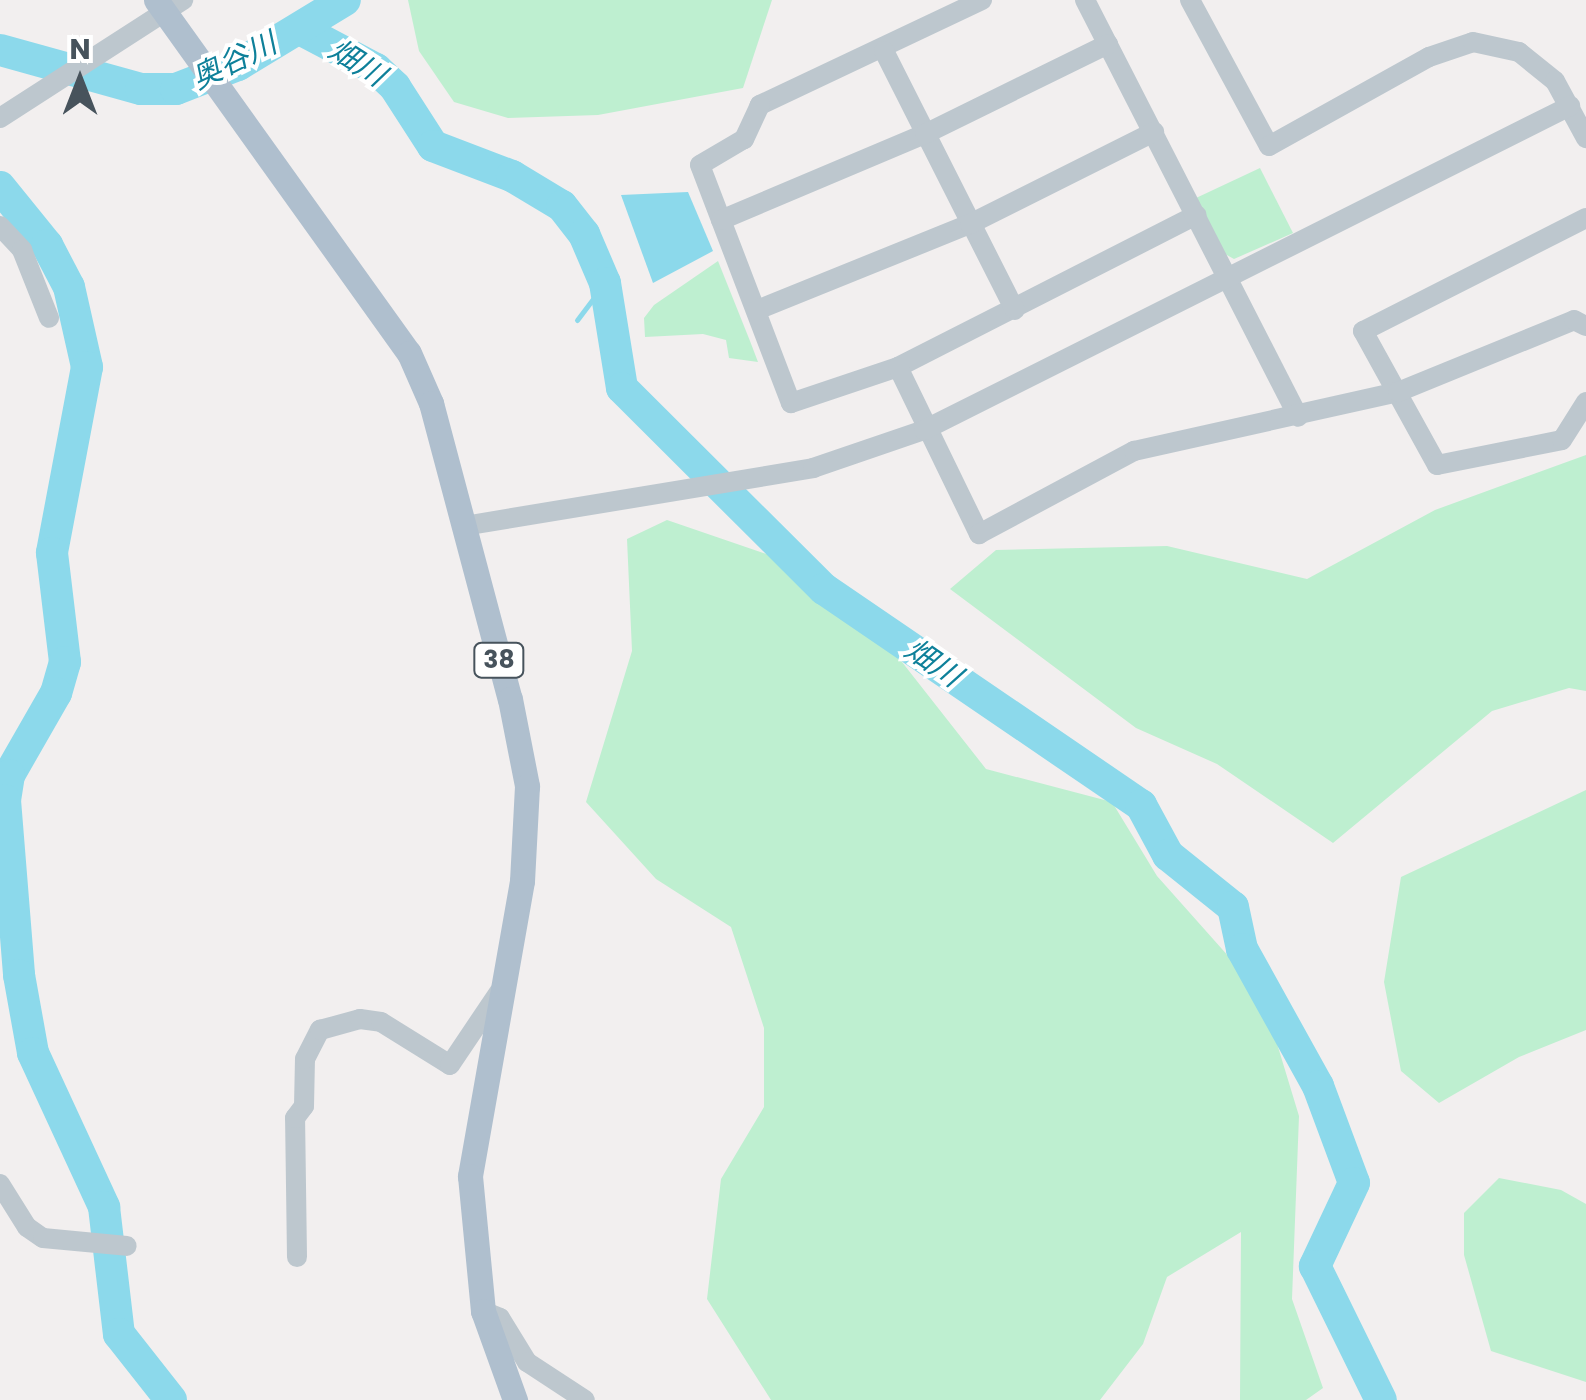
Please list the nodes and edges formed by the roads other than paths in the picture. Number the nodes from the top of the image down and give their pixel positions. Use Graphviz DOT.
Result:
graph roads {
  1 [pos="982,0"];
  2 [pos="1085,0"];
  3 [pos="1190,0"];
  4 [pos="168,4"];
  5 [pos="1108,44"];
  6 [pos="884,51"];
  7 [pos="1570,106"];
  8 [pos="0,118"];
  9 [pos="1154,132"];
  10 [pos="924,134"];
  11 [pos="1586,138"];
  12 [pos="1196,215"];
  13 [pos="1586,218"];
  14 [pos="721,220"];
  15 [pos="970,224"];
  16 [pos="0,226"];
  17 [pos="1228,278"];
  18 [pos="756,310"];
  19 [pos="1015,310"];
  20 [pos="48,318"];
  21 [pos="1586,326"];
  22 [pos="898,367"];
  23 [pos="1398,392"];
  24 [pos="1586,402"];
  25 [pos="1298,416"];
  26 [pos="924,430"];
  27 [pos="464,526"];
  28 [pos="500,992"];
  29 [pos="0,1184"];
  30 [pos="127,1246"];
  31 [pos="298,1257"];
  32 [pos="484,1311"];
  33 [pos="515,1400"];
  34 [pos="586,1400"];
  1 -- 6 [label="street"];
  2 -- 5 [label="street"];
  3 -- 7 [label="street"];
  4 -- 8 [label="street"];
  4 -- 27 [label="main road, 38"];
  5 -- 9 [label="street"];
  5 -- 10 [label="street"];
  6 -- 10 [label="street"];
  6 -- 14 [label="street"];
  7 -- 11 [label="street"];
  7 -- 17 [label="street"];
  9 -- 12 [label="street"];
  9 -- 15 [label="street"];
  10 -- 14 [label="street"];
  10 -- 15 [label="street"];
  12 -- 17 [label="street"];
  12 -- 19 [label="street"];
  13 -- 23 [label="street"];
  14 -- 18 [label="street"];
  15 -- 18 [label="street"];
  15 -- 19 [label="street"];
  16 -- 20 [label="street"];
  17 -- 25 [label="street"];
  17 -- 26 [label="street"];
  18 -- 22 [label="street"];
  19 -- 22 [label="street"];
  21 -- 23 [label="street"];
  22 -- 26 [label="street"];
  23 -- 24 [label="street"];
  23 -- 25 [label="street"];
  25 -- 26 [label="street"];
  26 -- 27 [label="street"];
  27 -- 28 [label="main road, 38"];
  28 -- 31 [label="street"];
  28 -- 32 [label="main road, 38"];
  29 -- 30 [label="street"];
  32 -- 33 [label="main road, 38"];
  32 -- 34 [label="street"];
}
